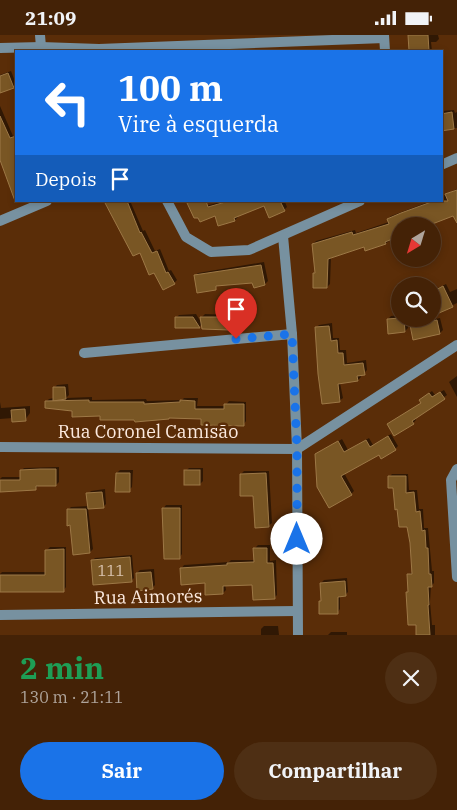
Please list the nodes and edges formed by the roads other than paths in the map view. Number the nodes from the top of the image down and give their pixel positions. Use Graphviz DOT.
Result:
graph roads {
  1 [pos="40,35"];
  2 [pos="384,37"];
  3 [pos="40,47"];
  4 [pos="0,49"];
  5 [pos="99,50"];
  6 [pos="385,50"];
  7 [pos="457,158"];
  8 [pos="443,164"];
  9 [pos="46,202"];
  10 [pos="168,202"];
  11 [pos="358,202"];
  12 [pos="0,221"];
  13 [pos="283,235"];
  14 [pos="292,334"];
  15 [pos="457,345"];
  16 [pos="84,353"];
  17 [pos="0,447"];
  18 [pos="297,449"];
  19 [pos="457,469"];
  20 [pos="457,577"];
  21 [pos="297,611"];
  22 [pos="0,615"];
  23 [pos="298,635"];
  1 -- 3 [label="street"];
  2 -- 5 [label="street"];
  2 -- 6 [label="street"];
  3 -- 4 [label="street"];
  3 -- 5 [label="street"];
  7 -- 8 [label="street"];
  9 -- 12 [label="street"];
  10 -- 13 [label="street"];
  11 -- 13 [label="street"];
  13 -- 14 [label="street"];
  14 -- 16 [label="street"];
  14 -- 18 [label="street"];
  15 -- 18 [label="street"];
  17 -- 18 [label="street, Rua Coronel Camisão"];
  18 -- 21 [label="street"];
  19 -- 20 [label="street"];
  21 -- 22 [label="street, Rua Aimorés"];
  21 -- 23 [label="street"];
}
